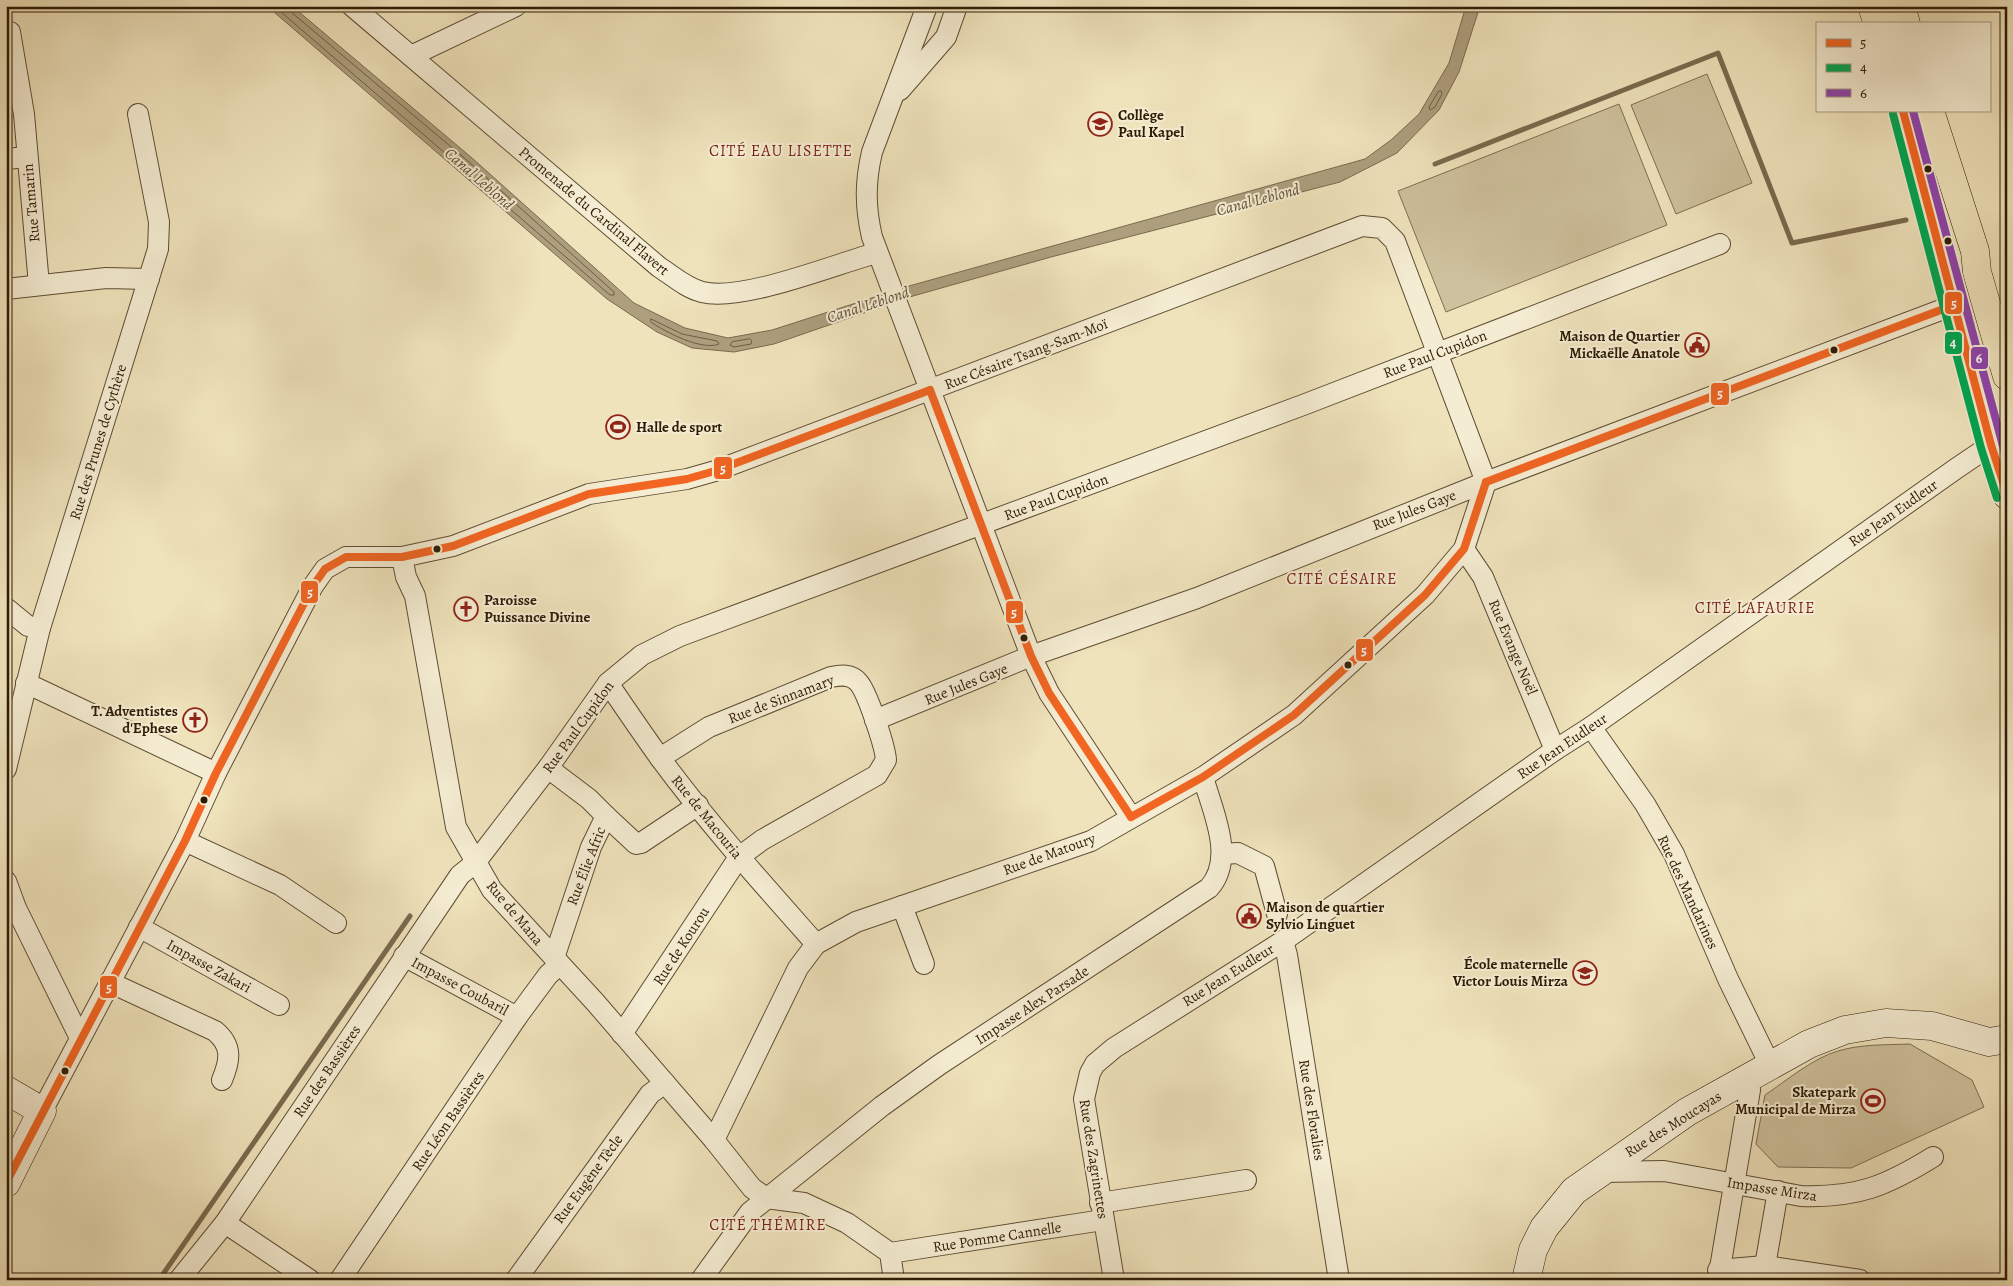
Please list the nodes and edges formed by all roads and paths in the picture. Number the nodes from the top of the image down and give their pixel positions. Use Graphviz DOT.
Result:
graph roads {
  1 [pos="352,6"];
  2 [pos="927,6"];
  3 [pos="957,6"];
  4 [pos="1872,6"];
  5 [pos="1901,6"];
  6 [pos="505,8"];
  7 [pos="1877,22"];
  8 [pos="1905,22"];
  9 [pos="10,32"];
  10 [pos="411,56"];
  11 [pos="891,101"];
  12 [pos="1903,112"];
  13 [pos="1930,112"];
  14 [pos="138,114"];
  15 [pos="26,157"];
  16 [pos="6,159"];
  17 [pos="1720,244"];
  18 [pos="876,253"];
  19 [pos="149,279"];
  20 [pos="39,285"];
  21 [pos="6,289"];
  22 [pos="1954,305"];
  23 [pos="1437,353"];
  24 [pos="2007,376"];
  25 [pos="930,390"];
  26 [pos="1999,442"];
  27 [pos="1486,482"];
  28 [pos="2007,495"];
  29 [pos="982,524"];
  30 [pos="1464,549"];
  31 [pos="402,557"];
  32 [pos="6,608"];
  33 [pos="40,628"];
  34 [pos="1031,656"];
  35 [pos="26,683"];
  36 [pos="608,683"];
  37 [pos="875,720"];
  38 [pos="1591,727"];
  39 [pos="1555,750"];
  40 [pos="660,758"];
  41 [pos="548,768"];
  42 [pos="6,769"];
  43 [pos="216,773"];
  44 [pos="1203,777"];
  45 [pos="698,806"];
  46 [pos="606,816"];
  47 [pos="1131,818"];
  48 [pos="185,841"];
  49 [pos="1222,854"];
  50 [pos="739,857"];
  51 [pos="475,863"];
  52 [pos="6,881"];
  53 [pos="902,906"];
  54 [pos="1277,914"];
  55 [pos="336,923"];
  56 [pos="139,928"];
  57 [pos="1283,941"];
  58 [pos="816,944"];
  59 [pos="404,956"];
  60 [pos="556,962"];
  61 [pos="924,964"];
  62 [pos="110,982"];
  63 [pos="279,1005"];
  64 [pos="517,1017"];
  65 [pos="622,1034"];
  66 [pos="80,1038"];
  67 [pos="2001,1046"];
  68 [pos="1114,1048"];
  69 [pos="1770,1065"];
  70 [pos="222,1080"];
  71 [pos="1747,1080"];
  72 [pos="665,1083"];
  73 [pos="6,1090"];
  74 [pos="42,1111"];
  75 [pos="714,1140"];
  76 [pos="1933,1157"];
  77 [pos="1602,1172"];
  78 [pos="1246,1180"];
  79 [pos="6,1183"];
  80 [pos="1734,1183"];
  81 [pos="1778,1191"];
  82 [pos="766,1198"];
  83 [pos="1102,1212"];
  84 [pos="225,1223"];
  85 [pos="890,1253"];
  86 [pos="1765,1266"];
  87 [pos="1718,1275"];
  88 [pos="179,1280"];
  89 [pos="310,1280"];
  90 [pos="340,1280"];
  91 [pos="516,1280"];
  92 [pos="701,1280"];
  93 [pos="894,1280"];
  94 [pos="1114,1280"];
  95 [pos="1339,1280"];
  96 [pos="1526,1280"];
  97 [pos="1860,1280"];
  1 -- 10 [label="street, Promenade du Cardinal Flavert"];
  2 -- 11 [label="street"];
  3 -- 11 [label="street"];
  4 -- 7 [label="main road"];
  5 -- 8 [label="main road"];
  6 -- 10 [label="street"];
  9 -- 15 [label="street, Rue Tamarin"];
  10 -- 18 [label="street, Promenade du Cardinal Flavert"];
  11 -- 18 [label="street"];
  12 -- 22 [label="main road"];
  13 -- 24 [label="main road"];
  14 -- 19 [label="street, Rue des Prunes de Cythère"];
  15 -- 16 [label="street"];
  15 -- 20 [label="street, Rue Tamarin"];
  17 -- 23 [label="street, Rue Paul Cupidon"];
  18 -- 25 [label="street"];
  19 -- 20 [label="street"];
  19 -- 33 [label="street, Rue des Prunes de Cythère"];
  20 -- 21 [label="street"];
  22 -- 26 [label="main road"];
  22 -- 27 [label="street, Rue Jules Gaye"];
  23 -- 25 [label="street, Rue Césaire Tsang-Sam-Moï"];
  23 -- 27 [label="street"];
  23 -- 29 [label="street, Rue Paul Cupidon"];
  25 -- 29 [label="street"];
  25 -- 31 [label="street, Rue Césaire Tsang-Sam-Moï"];
  26 -- 28 [label="main road"];
  26 -- 38 [label="street, Rue Jean Eudleur"];
  27 -- 30 [label="street, Rue de Matoury"];
  27 -- 34 [label="street, Rue Jules Gaye"];
  29 -- 34 [label="street"];
  29 -- 36 [label="street, Rue Paul Cupidon"];
  30 -- 39 [label="street, Rue Evange Noël"];
  30 -- 44 [label="street, Rue de Matoury"];
  31 -- 43 [label="street, Rue Césaire Tsang-Sam-Moï"];
  31 -- 51 [label="street, Rue de Mana"];
  32 -- 33 [label="street"];
  33 -- 35 [label="street, Rue des Prunes de Cythère"];
  34 -- 37 [label="street, Rue Jules Gaye"];
  34 -- 47 [label="street"];
  35 -- 42 [label="street, Rue des Prunes de Cythère"];
  35 -- 43 [label="street"];
  36 -- 40 [label="street, Rue de Macouria"];
  36 -- 41 [label="street, Rue Paul Cupidon"];
  37 -- 40 [label="street, Rue de Sinnamary"];
  37 -- 50 [label="street, Rue de Sinnamary"];
  38 -- 39 [label="street, Rue Jean Eudleur"];
  38 -- 69 [label="street, Rue des Mandarines"];
  39 -- 57 [label="street, Rue Jean Eudleur"];
  40 -- 45 [label="street, Rue de Macouria"];
  41 -- 46 [label="street, Rue Élie Afric"];
  41 -- 51 [label="street, Rue Paul Cupidon"];
  43 -- 48 [label="street"];
  44 -- 47 [label="street, Rue de Matoury"];
  44 -- 49 [label="street, Impasse Alex Parsade"];
  45 -- 46 [label="street"];
  45 -- 50 [label="street, Rue de Macouria"];
  46 -- 60 [label="street, Rue Élie Afric"];
  47 -- 53 [label="street, Rue de Matoury"];
  48 -- 55 [label="street"];
  48 -- 56 [label="street"];
  49 -- 54 [label="street"];
  49 -- 82 [label="street, Impasse Alex Parsade"];
  50 -- 58 [label="street, Rue de Macouria"];
  50 -- 65 [label="street, Rue de Kourou"];
  51 -- 59 [label="street, Rue des Bassières"];
  51 -- 60 [label="street, Rue de Mana"];
  52 -- 66 [label="street"];
  53 -- 58 [label="street, Rue de Matoury"];
  53 -- 61 [label="street"];
  56 -- 62 [label="street"];
  56 -- 63 [label="street, Impasse Zakari"];
  57 -- 68 [label="street, Rue Jean Eudleur"];
  57 -- 95 [label="street, Rue des Floralies"];
  58 -- 75 [label="street, Rue de Matoury"];
  59 -- 64 [label="street, Impasse Coubaril"];
  59 -- 84 [label="street, Rue des Bassières"];
  60 -- 64 [label="street, Rue Léon Bassières"];
  60 -- 65 [label="street, Rue de Mana"];
  62 -- 66 [label="street"];
  62 -- 70 [label="street"];
  64 -- 90 [label="street, Rue Léon Bassières"];
  65 -- 72 [label="street, Rue de Mana"];
  66 -- 74 [label="street"];
  67 -- 69 [label="street, Rue des Moucayas"];
  68 -- 83 [label="street, Rue des Zagrinettes"];
  69 -- 71 [label="street, Rue des Moucayas"];
  71 -- 77 [label="street, Rue des Moucayas"];
  71 -- 80 [label="street"];
  72 -- 75 [label="street, Rue de Mana"];
  72 -- 91 [label="street, Rue Eugène Tècle"];
  73 -- 74 [label="street"];
  74 -- 79 [label="street"];
  75 -- 82 [label="street, Rue de Mana"];
  76 -- 81 [label="street, Impasse Mirza"];
  77 -- 80 [label="street, Impasse Mirza"];
  77 -- 96 [label="street, Rue des Moucayas"];
  78 -- 83 [label="street, Rue Pomme Cannelle"];
  80 -- 81 [label="street, Impasse Mirza"];
  80 -- 87 [label="street"];
  81 -- 86 [label="street"];
  82 -- 85 [label="street"];
  82 -- 92 [label="street, Impasse Alex Parsade"];
  83 -- 85 [label="street, Rue Pomme Cannelle"];
  83 -- 94 [label="street, Rue des Zagrinettes"];
  84 -- 88 [label="street, Rue des Bassières"];
  84 -- 89 [label="street"];
  85 -- 93 [label="street"];
  86 -- 87 [label="street"];
  86 -- 97 [label="street"];
}
